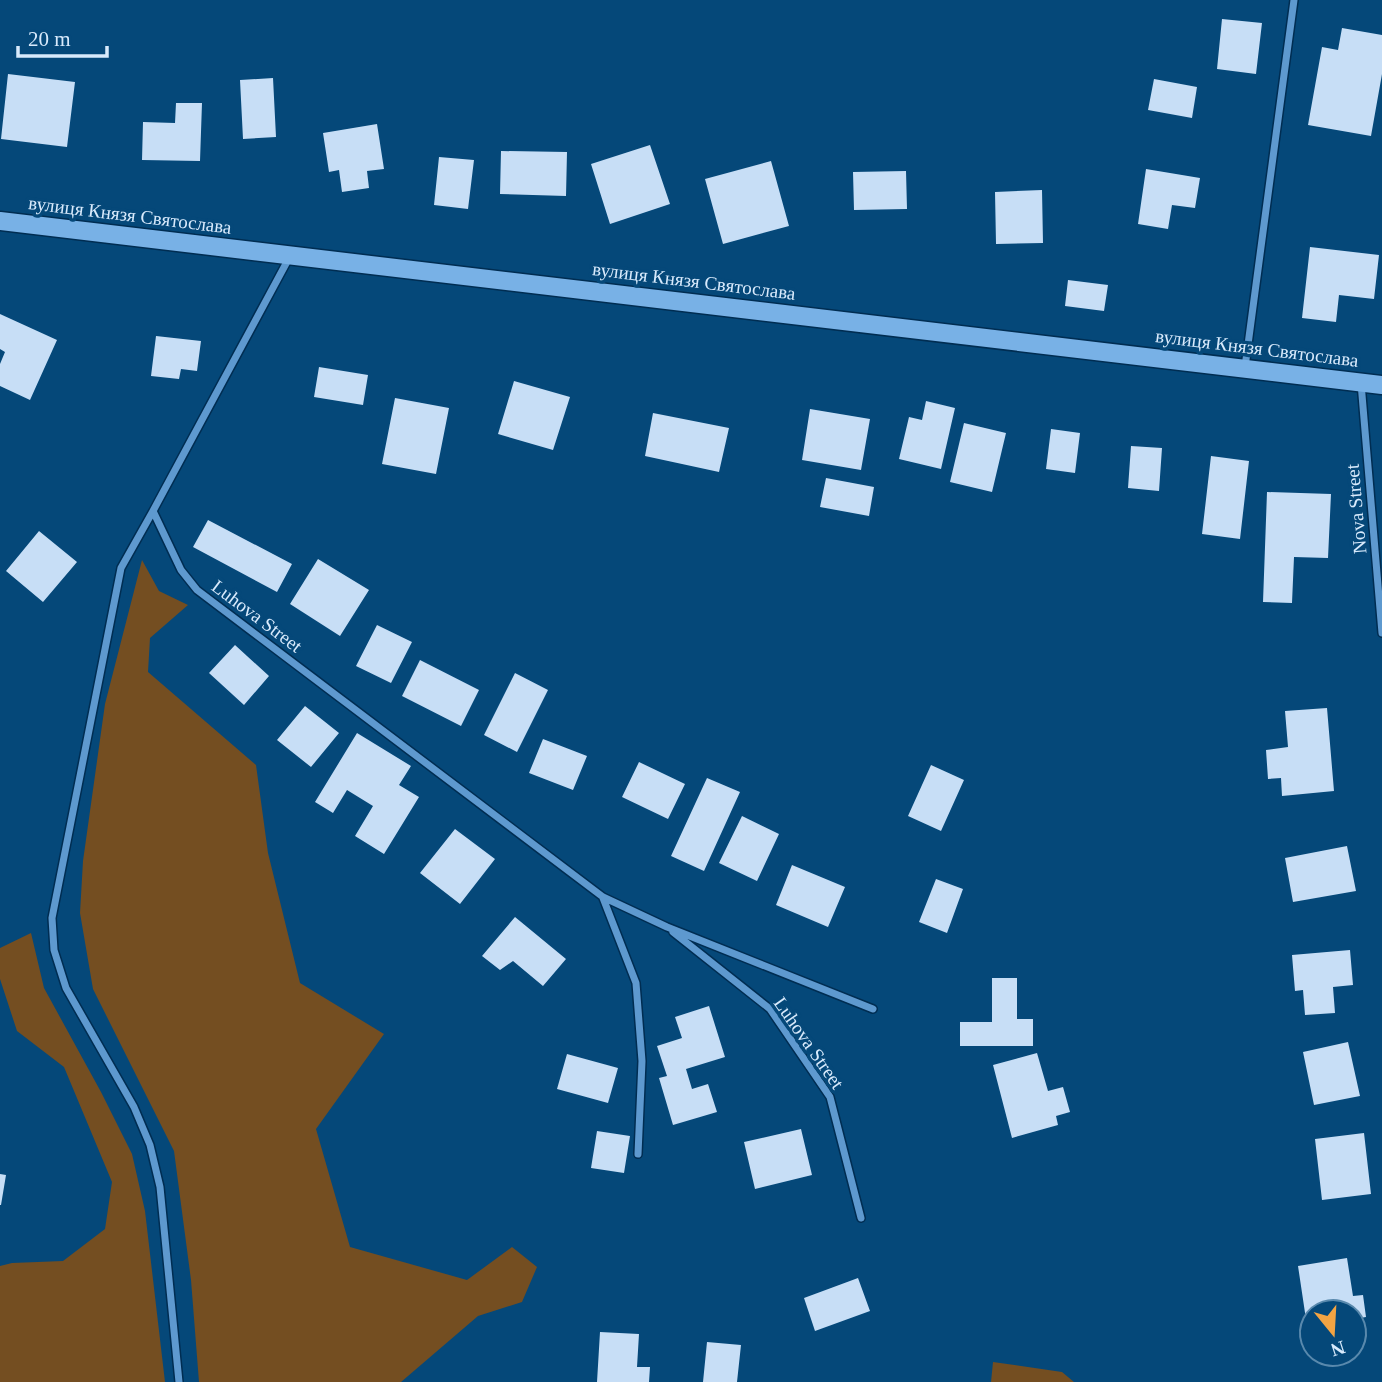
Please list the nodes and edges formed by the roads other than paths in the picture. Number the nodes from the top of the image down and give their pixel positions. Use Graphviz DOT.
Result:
graph roads {
  1 [pos="1294,0"];
  2 [pos="2,224"];
  3 [pos="291,254"];
  4 [pos="1245,368"];
  5 [pos="1361,382"];
  6 [pos="1382,384"];
  7 [pos="153,511"];
  8 [pos="1382,633"];
  9 [pos="603,897"];
  10 [pos="667,927"];
  11 [pos="873,1009"];
  12 [pos="638,1153"];
  13 [pos="861,1218"];
  14 [pos="179,1382"];
  1 -- 4 [label="street"];
  2 -- 3 [label="main road, вулиця Князя Святослава"];
  3 -- 4 [label="main road, вулиця Князя Святослава"];
  3 -- 7 [label="street"];
  4 -- 5 [label="main road, вулиця Князя Святослава"];
  5 -- 6 [label="main road, вулиця Князя Святослава"];
  5 -- 8 [label="street, Nova Street"];
  7 -- 9 [label="street, Luhova Street"];
  7 -- 14 [label="street"];
  9 -- 10 [label="street, Luhova Street"];
  9 -- 12 [label="street"];
  10 -- 11 [label="street, Luhova Street"];
  10 -- 13 [label="street, Luhova Street"];
}
